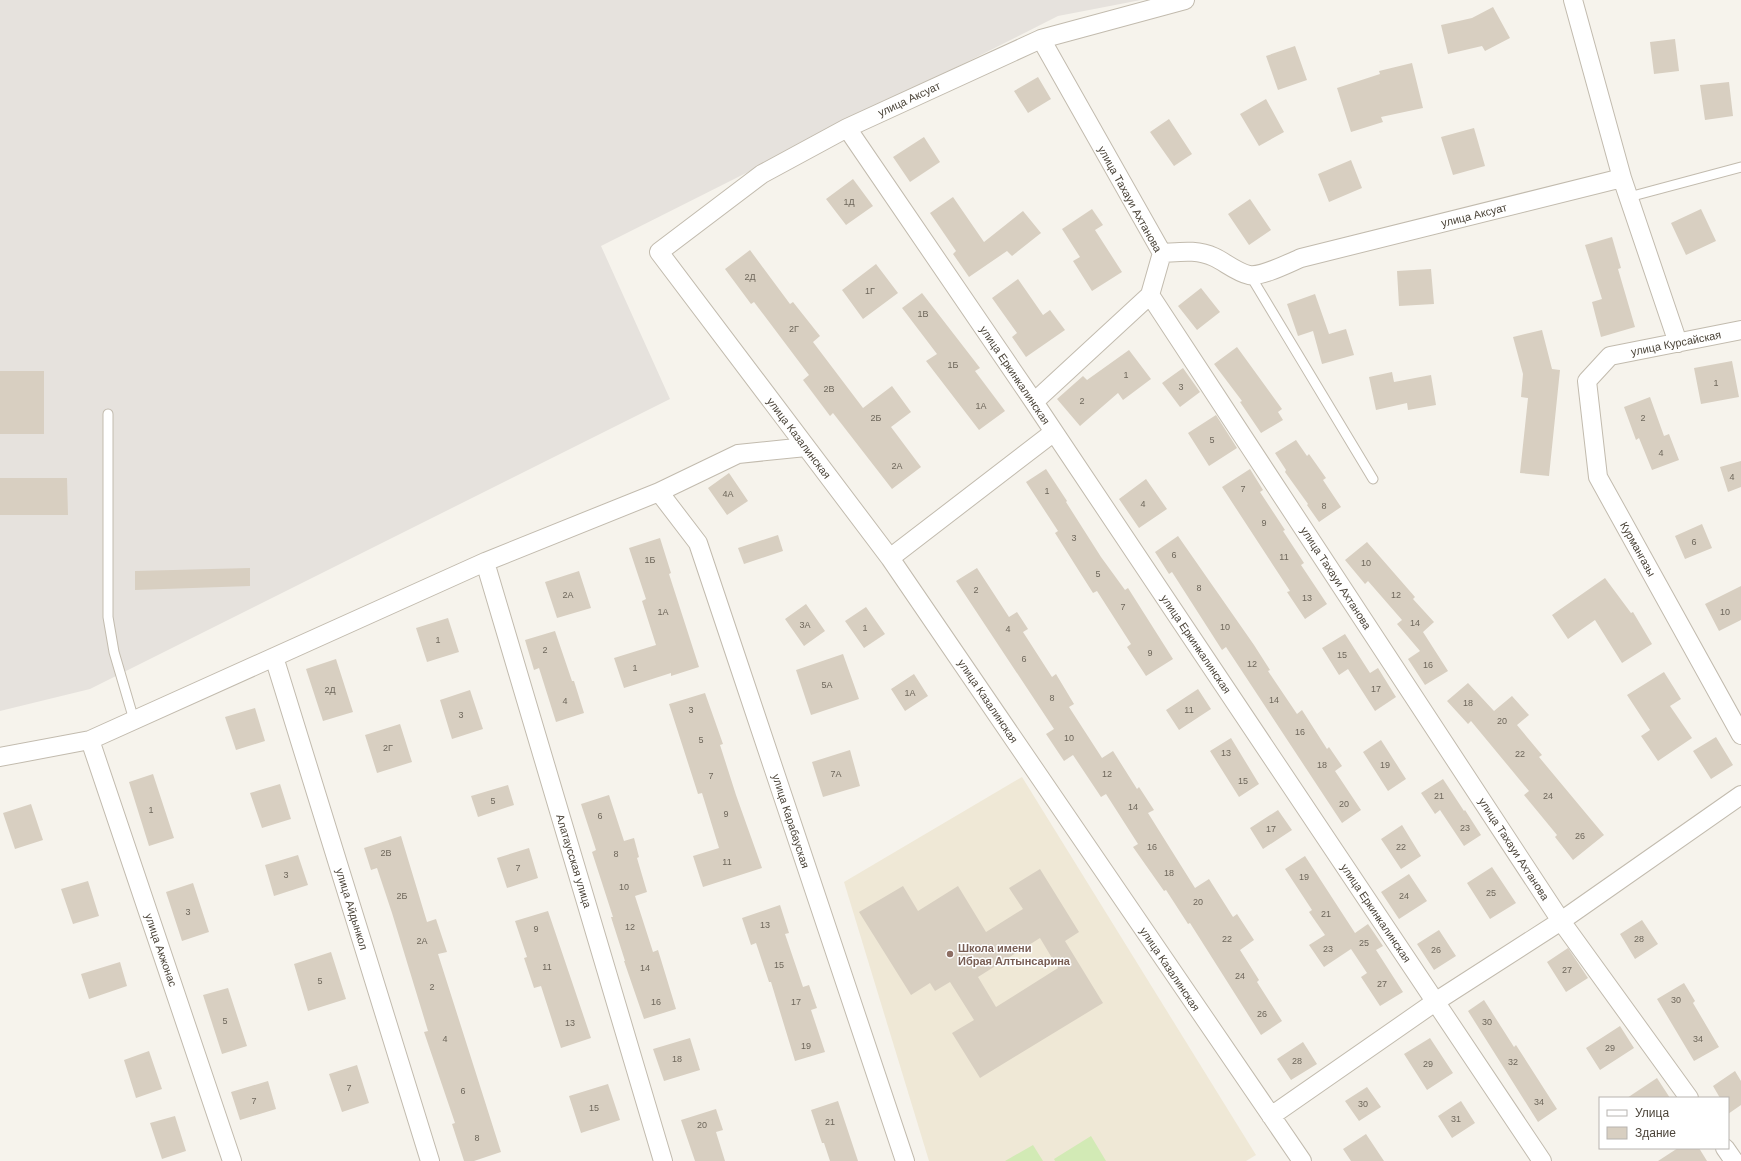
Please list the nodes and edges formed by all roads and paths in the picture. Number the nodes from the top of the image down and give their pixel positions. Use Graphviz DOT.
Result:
graph roads {
  1 [pos="1185,0"];
  2 [pos="1573,0"];
  3 [pos="1041,39"];
  4 [pos="847,128"];
  5 [pos="1741,167"];
  6 [pos="1622,178"];
  7 [pos="1629,197"];
  8 [pos="659,252"];
  9 [pos="1162,253"];
  10 [pos="1250,275"];
  11 [pos="1150,295"];
  12 [pos="1741,330"];
  13 [pos="1678,343"];
  14 [pos="1610,356"];
  15 [pos="1034,402"];
  16 [pos="108,414"];
  17 [pos="1054,432"];
  18 [pos="806,447"];
  19 [pos="1373,479"];
  20 [pos="659,492"];
  21 [pos="890,558"];
  22 [pos="485,562"];
  23 [pos="274,657"];
  24 [pos="134,720"];
  25 [pos="1741,735"];
  26 [pos="90,740"];
  27 [pos="0,757"];
  28 [pos="1741,795"];
  29 [pos="1561,921"];
  30 [pos="1435,1002"];
  31 [pos="1688,1097"];
  32 [pos="1271,1116"];
  33 [pos="1726,1149"];
  34 [pos="232,1161"];
  35 [pos="430,1161"];
  36 [pos="663,1161"];
  37 [pos="905,1161"];
  38 [pos="1302,1161"];
  39 [pos="1542,1161"];
  40 [pos="1734,1161"];
  1 -- 3 [label="street, улица Аксуат"];
  2 -- 6 [label="street"];
  3 -- 4 [label="street, улица Аксуат"];
  3 -- 9 [label="street, улица Тахауи Ахтанова"];
  4 -- 8 [label="street, улица Аксуат"];
  4 -- 15 [label="street, улица Еркинкалинская"];
  5 -- 7 [label="lane"];
  6 -- 7 [label="street"];
  6 -- 10 [label="street, улица Аксуат"];
  7 -- 13 [label="street"];
  8 -- 18 [label="street, улица Казалинская"];
  9 -- 10 [label="street"];
  9 -- 11 [label="street, улица Тахауи Ахтанова"];
  10 -- 19 [label="lane"];
  11 -- 15 [label="street"];
  11 -- 29 [label="street, улица Тахауи Ахтанова"];
  12 -- 13 [label="street, улица Курсайская"];
  13 -- 14 [label="street, улица Курсайская"];
  14 -- 25 [label="street, Курмангазы"];
  15 -- 17 [label="street, улица Еркинкалинская"];
  16 -- 24 [label="lane"];
  17 -- 21 [label="street"];
  17 -- 30 [label="street, улица Еркинкалинская"];
  18 -- 20 [label="street"];
  18 -- 21 [label="street, улица Казалинская"];
  20 -- 22 [label="street"];
  20 -- 37 [label="street, улица Карабауская"];
  21 -- 32 [label="street, улица Казалинская"];
  22 -- 23 [label="street"];
  22 -- 36 [label="street, Алатаусская улица"];
  23 -- 24 [label="street"];
  23 -- 35 [label="street, улица Айдынкол"];
  24 -- 26 [label="street"];
  26 -- 27 [label="street"];
  26 -- 34 [label="street, улица Акжонас"];
  28 -- 29 [label="street"];
  29 -- 30 [label="street"];
  29 -- 31 [label="street, улица Тахауи Ахтанова"];
  30 -- 32 [label="street"];
  30 -- 39 [label="street, улица Еркинкалинская"];
  32 -- 38 [label="street, улица Казалинская"];
  33 -- 40 [label="street"];
}
